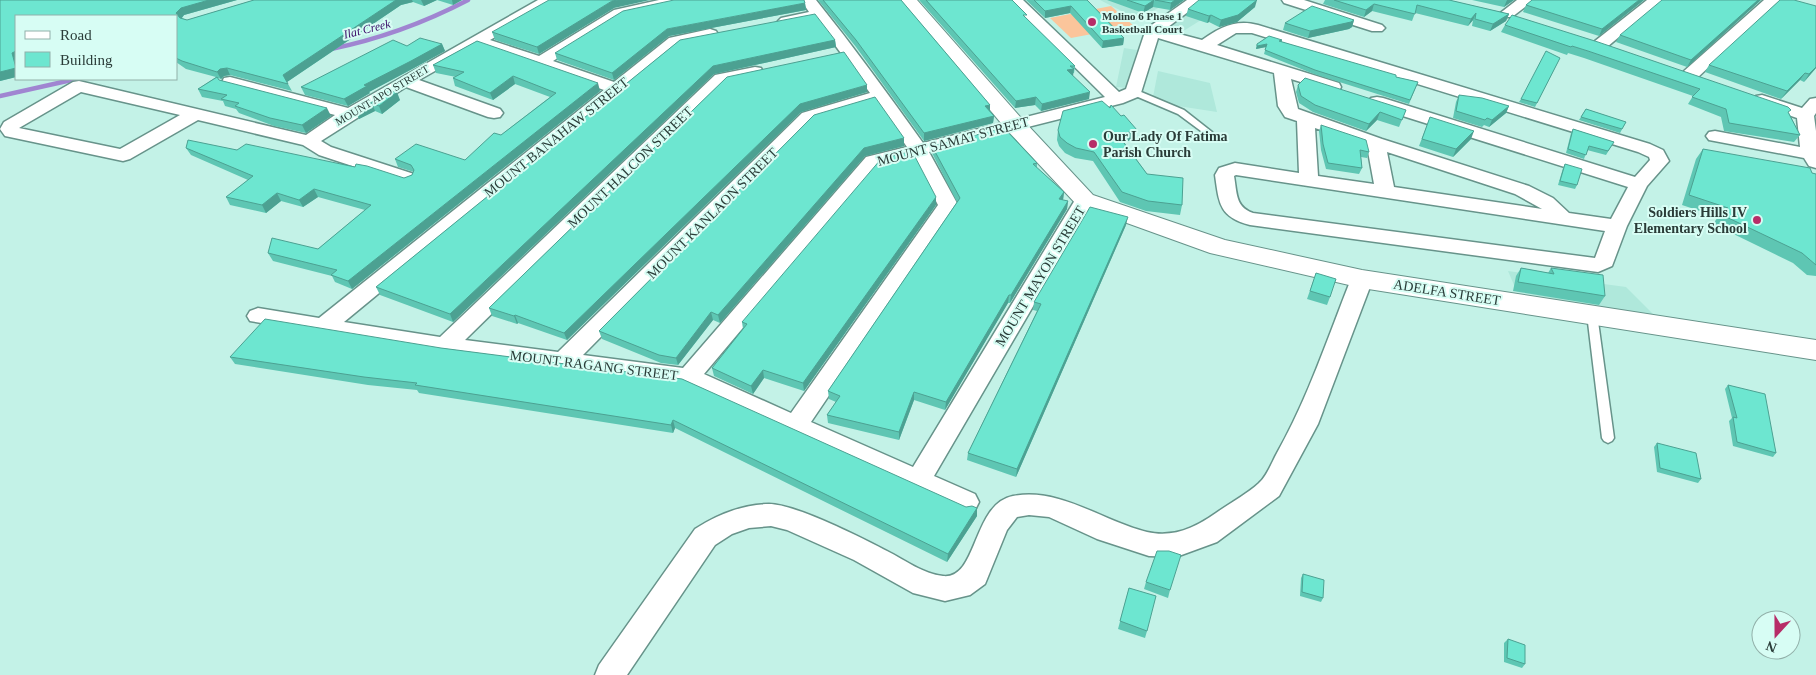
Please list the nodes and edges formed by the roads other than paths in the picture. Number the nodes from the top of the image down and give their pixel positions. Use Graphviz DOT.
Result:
graph roads {
  1 [pos="549,0"];
  2 [pos="680,0"];
  3 [pos="907,0"];
  4 [pos="1014,0"];
  5 [pos="1197,0"];
  6 [pos="1288,0"];
  7 [pos="1527,0"];
  8 [pos="1656,0"];
  9 [pos="1773,0"];
  10 [pos="814,7"];
  11 [pos="1488,10"];
  12 [pos="1507,14"];
  13 [pos="1526,20"];
  14 [pos="772,23"];
  15 [pos="1377,28"];
  16 [pos="723,32"];
  17 [pos="1152,32"];
  18 [pos="1582,38"];
  19 [pos="476,40"];
  20 [pos="1601,44"];
  21 [pos="1205,46"];
  22 [pos="1618,50"];
  23 [pos="542,61"];
  24 [pos="776,67"];
  25 [pos="1672,69"];
  26 [pos="1282,71"];
  27 [pos="1690,75"];
  28 [pos="405,81"];
  29 [pos="1708,81"];
  30 [pos="230,82"];
  31 [pos="616,88"];
  32 [pos="1134,92"];
  33 [pos="1743,94"];
  34 [pos="878,96"];
  35 [pos="1117,99"];
  36 [pos="1811,109"];
  37 [pos="195,114"];
  38 [pos="351,114"];
  39 [pos="494,114"];
  40 [pos="1306,119"];
  41 [pos="1014,124"];
  42 [pos="1208,132"];
  43 [pos="1715,136"];
  44 [pos="309,141"];
  45 [pos="1376,143"];
  46 [pos="918,149"];
  47 [pos="1813,158"];
  48 [pos="407,178"];
  49 [pos="1308,180"];
  50 [pos="1639,184"];
  51 [pos="1385,191"];
  52 [pos="1085,200"];
  53 [pos="1563,218"];
  54 [pos="1618,226"];
  55 [pos="1362,279"];
  56 [pos="1592,314"];
  57 [pos="258,316"];
  58 [pos="323,326"];
  59 [pos="445,346"];
  60 [pos="1816,350"];
  61 [pos="563,361"];
  62 [pos="688,377"];
  63 [pos="796,425"];
  64 [pos="1608,438"];
  65 [pos="919,480"];
  66 [pos="966,502"];
  67 [pos="610,675"];
  1 -- 19 [label="street, MOUNT APO STREET"];
  2 -- 23 [label="street"];
  3 -- 41 [label="street, MOUNT MAYON STREET"];
  4 -- 35 [label="street"];
  5 -- 17 [label="street"];
  6 -- 15 [label="street"];
  7 -- 12 [label="street"];
  8 -- 20 [label="street"];
  9 -- 27 [label="street"];
  10 -- 14 [label="street"];
  10 -- 34 [label="street"];
  11 -- 12 [label="street"];
  12 -- 13 [label="street"];
  16 -- 31 [label="street, MOUNT BANAHAW STREET"];
  17 -- 21 [label="street"];
  17 -- 32 [label="street"];
  18 -- 20 [label="street"];
  19 -- 23 [label="street"];
  19 -- 28 [label="street, MOUNT APO STREET"];
  20 -- 22 [label="street"];
  21 -- 26 [label="street"];
  21 -- 50 [label="street"];
  23 -- 31 [label="street"];
  24 -- 59 [label="street, MOUNT HALCON STREET"];
  25 -- 27 [label="street"];
  26 -- 40 [label="street"];
  26 -- 50 [label="street"];
  27 -- 29 [label="street"];
  28 -- 38 [label="street, MOUNT APO STREET"];
  28 -- 39 [label="street"];
  30 -- 38 [label="street"];
  31 -- 58 [label="street, MOUNT BANAHAW STREET"];
  32 -- 35 [label="street, MOUNT SAMAT STREET"];
  32 -- 42 [label="lane"];
  33 -- 36 [label="street"];
  34 -- 46 [label="street"];
  34 -- 61 [label="street, MOUNT KANLAON STREET"];
  35 -- 41 [label="street, MOUNT SAMAT STREET"];
  36 -- 47 [label="street"];
  37 -- 37 [label="street"];
  37 -- 44 [label="street"];
  38 -- 44 [label="street, MOUNT APO STREET"];
  40 -- 45 [label="street"];
  40 -- 49 [label="street"];
  41 -- 46 [label="street, MOUNT SAMAT STREET"];
  41 -- 52 [label="street, MOUNT MAYON STREET"];
  43 -- 47 [label="street"];
  44 -- 48 [label="street"];
  45 -- 51 [label="street"];
  45 -- 53 [label="street"];
  46 -- 62 [label="street, MOUNT SAMAT STREET"];
  46 -- 63 [label="street"];
  49 -- 51 [label="street"];
  49 -- 54 [label="street"];
  50 -- 54 [label="street"];
  51 -- 53 [label="street"];
  52 -- 55 [label="street, ADELFA STREET"];
  52 -- 65 [label="street, MOUNT MAYON STREET"];
  53 -- 54 [label="street"];
  55 -- 56 [label="street, ADELFA STREET"];
  55 -- 67 [label="street"];
  56 -- 60 [label="street, ADELFA STREET"];
  56 -- 64 [label="lane"];
  57 -- 58 [label="street, MOUNT RAGANG STREET"];
  58 -- 59 [label="street, MOUNT RAGANG STREET"];
  59 -- 61 [label="street, MOUNT RAGANG STREET"];
  61 -- 62 [label="street, MOUNT RAGANG STREET"];
  62 -- 63 [label="street, MOUNT RAGANG STREET"];
  63 -- 65 [label="street, MOUNT RAGANG STREET"];
  65 -- 66 [label="street, MOUNT RAGANG STREET"];
}
